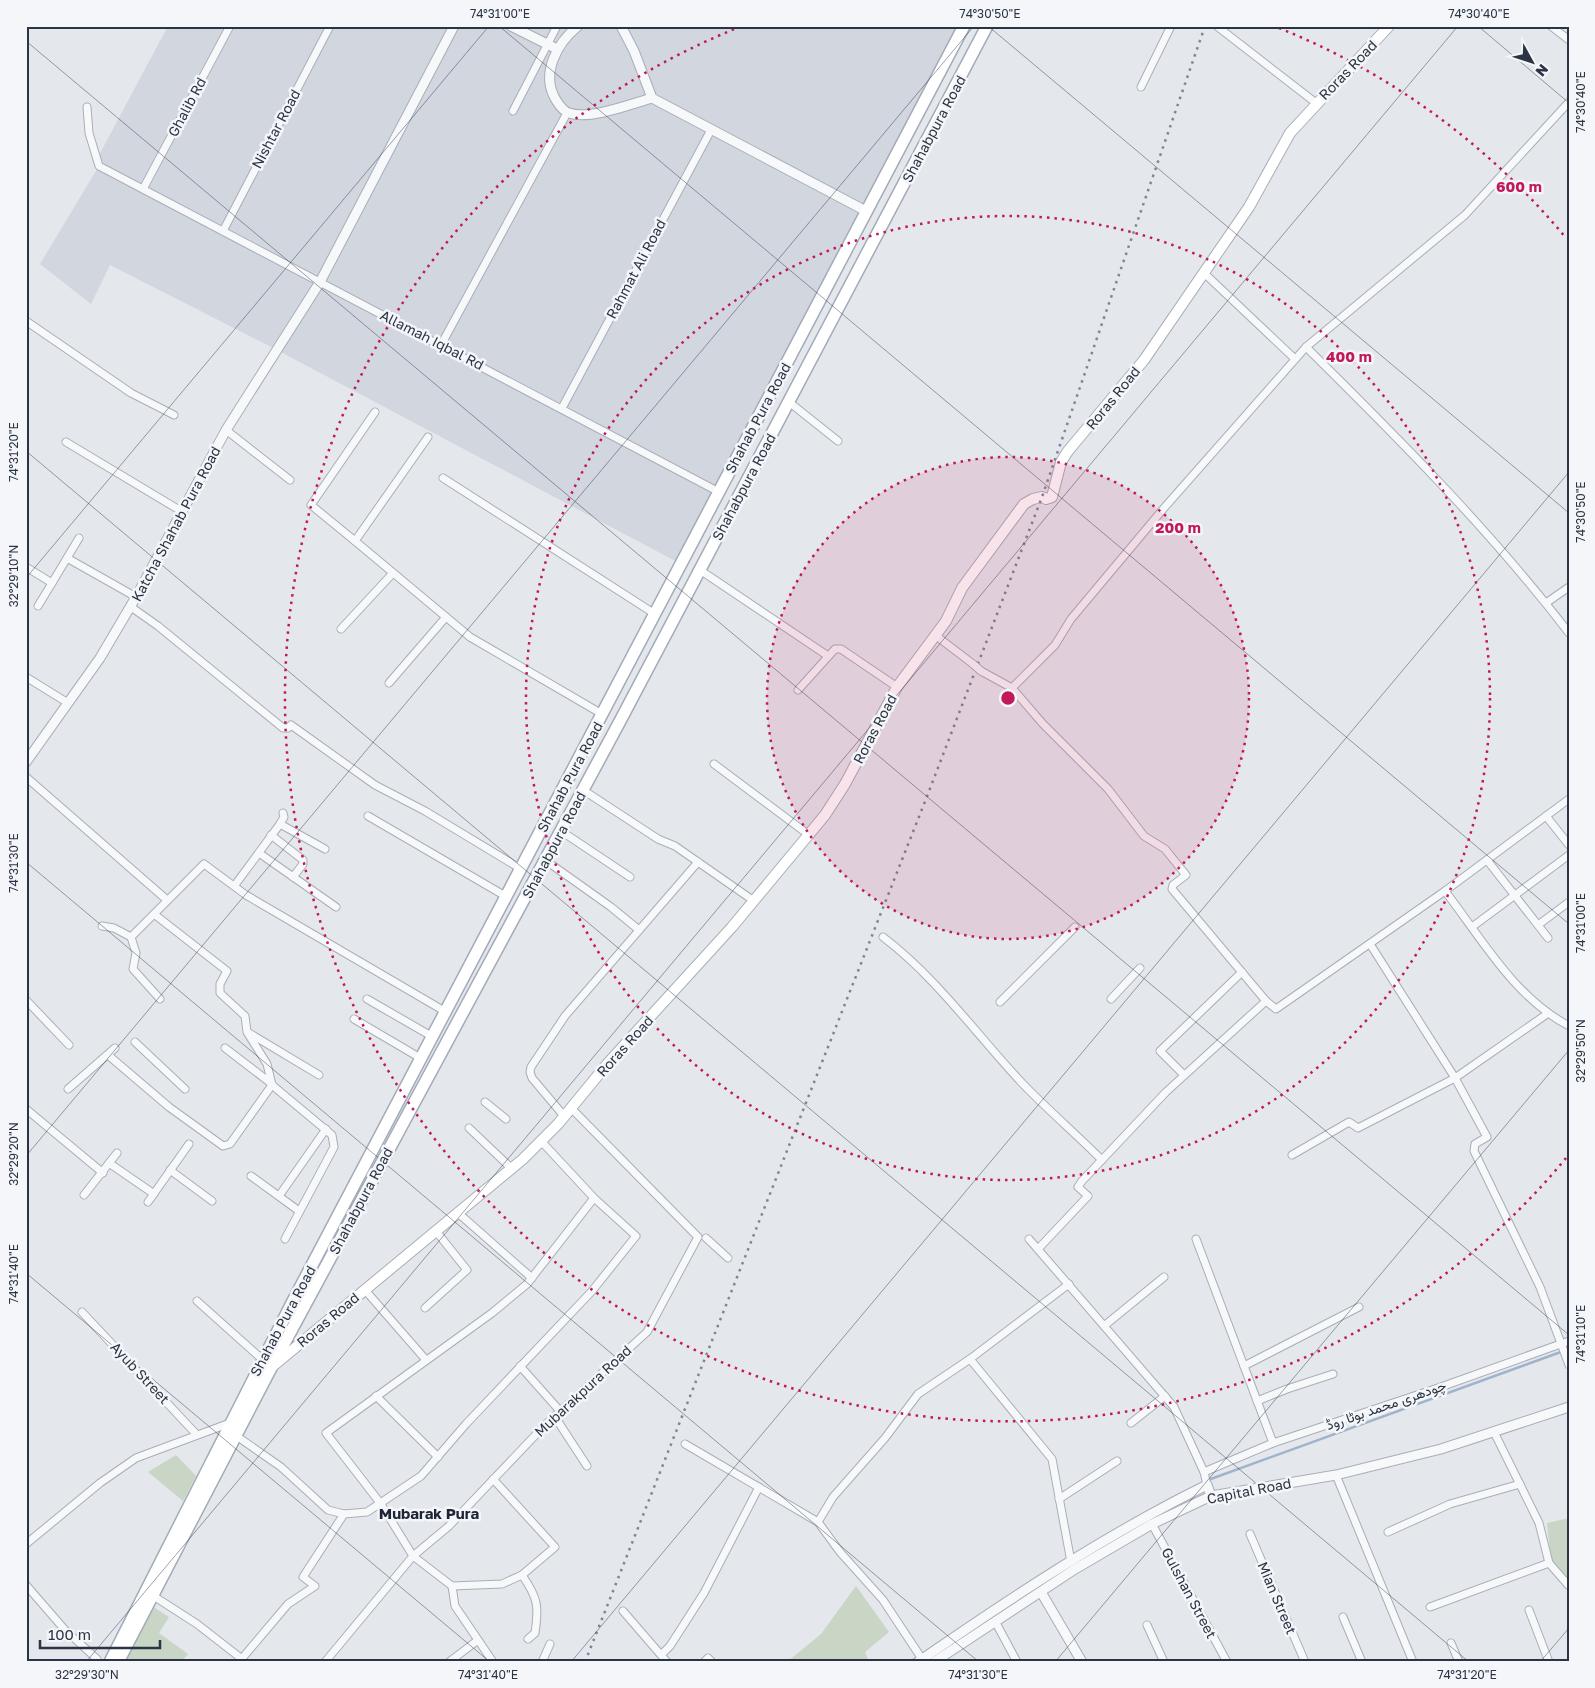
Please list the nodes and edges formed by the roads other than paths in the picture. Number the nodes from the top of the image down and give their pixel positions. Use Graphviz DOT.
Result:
graph roads {
  1 [pos="230,26"];
  2 [pos="330,26"];
  3 [pos="454,26"];
  4 [pos="512,26"];
  5 [pos="557,26"];
  6 [pos="578,26"];
  7 [pos="621,26"];
  8 [pos="964,26"];
  9 [pos="987,26"];
  10 [pos="1171,26"];
  11 [pos="1389,26"];
  12 [pos="1551,26"];
  13 [pos="1218,27"];
  14 [pos="1569,40"];
  15 [pos="546,45"];
  16 [pos="557,50"];
  17 [pos="950,52"];
  18 [pos="969,63"];
  19 [pos="1141,87"];
  20 [pos="652,98"];
  21 [pos="1569,102"];
  22 [pos="1316,103"];
  23 [pos="87,107"];
  24 [pos="513,111"];
  25 [pos="567,113"];
  26 [pos="711,130"];
  27 [pos="144,189"];
  28 [pos="866,211"];
  29 [pos="885,221"];
  30 [pos="223,231"];
  31 [pos="1204,273"];
  32 [pos="320,282"];
  33 [pos="26,321"];
  34 [pos="441,345"];
  35 [pos="1306,347"];
  36 [pos="1295,359"];
  37 [pos="789,402"];
  38 [pos="562,408"];
  39 [pos="375,412"];
  40 [pos="174,415"];
  41 [pos="226,430"];
  42 [pos="428,438"];
  43 [pos="838,441"];
  44 [pos="66,442"];
  45 [pos="443,478"];
  46 [pos="290,480"];
  47 [pos="719,492"];
  48 [pos="737,500"];
  49 [pos="181,511"];
  50 [pos="79,538"];
  51 [pos="355,540"];
  52 [pos="67,558"];
  53 [pos="26,567"];
  54 [pos="700,570"];
  55 [pos="393,573"];
  56 [pos="52,583"];
  57 [pos="1569,587"];
  58 [pos="136,597"];
  59 [pos="1546,603"];
  60 [pos="38,606"];
  61 [pos="131,607"];
  62 [pos="655,614"];
  63 [pos="446,617"];
  64 [pos="341,629"];
  65 [pos="1569,633"];
  66 [pos="935,635"];
  67 [pos="828,656"];
  68 [pos="26,677"];
  69 [pos="389,683"];
  70 [pos="897,687"];
  71 [pos="1012,688"];
  72 [pos="798,690"];
  73 [pos="68,703"];
  74 [pos="602,714"];
  75 [pos="26,762"];
  76 [pos="714,764"];
  77 [pos="26,777"];
  78 [pos="583,790"];
  79 [pos="1569,799"];
  80 [pos="283,814"];
  81 [pos="368,816"];
  82 [pos="1546,816"];
  83 [pos="280,824"];
  84 [pos="561,831"];
  85 [pos="271,835"];
  86 [pos="809,835"];
  87 [pos="1569,845"];
  88 [pos="325,849"];
  89 [pos="259,853"];
  90 [pos="1569,855"];
  91 [pos="545,860"];
  92 [pos="1486,860"];
  93 [pos="698,862"];
  94 [pos="521,869"];
  95 [pos="293,877"];
  96 [pos="630,877"];
  97 [pos="235,885"];
  98 [pos="1445,891"];
  99 [pos="1515,896"];
  100 [pos="507,897"];
  101 [pos="167,900"];
  102 [pos="754,902"];
  103 [pos="1569,902"];
  104 [pos="336,906"];
  105 [pos="154,914"];
  106 [pos="1538,925"];
  107 [pos="102,926"];
  108 [pos="1075,927"];
  109 [pos="1472,927"];
  110 [pos="639,930"];
  111 [pos="131,937"];
  112 [pos="883,937"];
  113 [pos="1548,938"];
  114 [pos="1370,944"];
  115 [pos="1140,968"];
  116 [pos="1242,972"];
  117 [pos="454,998"];
  118 [pos="160,999"];
  119 [pos="1111,999"];
  120 [pos="26,1000"];
  121 [pos="367,1000"];
  122 [pos="1266,1001"];
  123 [pos="1000,1002"];
  124 [pos="468,1003"];
  125 [pos="1547,1014"];
  126 [pos="443,1018"];
  127 [pos="354,1019"];
  128 [pos="1569,1026"];
  129 [pos="453,1030"];
  130 [pos="247,1032"];
  131 [pos="433,1037"];
  132 [pos="135,1042"];
  133 [pos="69,1045"];
  134 [pos="115,1048"];
  135 [pos="225,1048"];
  136 [pos="108,1055"];
  137 [pos="422,1059"];
  138 [pos="319,1075"];
  139 [pos="1184,1075"];
  140 [pos="1455,1078"];
  141 [pos="272,1085"];
  142 [pos="68,1089"];
  143 [pos="184,1089"];
  144 [pos="485,1102"];
  145 [pos="571,1108"];
  146 [pos="26,1109"];
  147 [pos="564,1116"];
  148 [pos="506,1119"];
  149 [pos="469,1128"];
  150 [pos="326,1129"];
  151 [pos="541,1141"];
  152 [pos="189,1144"];
  153 [pos="117,1152"];
  154 [pos="1292,1155"];
  155 [pos="1102,1160"];
  156 [pos="109,1164"];
  157 [pos="511,1168"];
  158 [pos="170,1170"];
  159 [pos="103,1172"];
  160 [pos="251,1176"];
  161 [pos="84,1194"];
  162 [pos="154,1194"];
  163 [pos="279,1196"];
  164 [pos="594,1198"];
  165 [pos="148,1202"];
  166 [pos="212,1202"];
  167 [pos="299,1211"];
  168 [pos="457,1212"];
  169 [pos="435,1230"];
  170 [pos="706,1238"];
  171 [pos="285,1239"];
  172 [pos="1029,1239"];
  173 [pos="1196,1239"];
  174 [pos="1038,1250"];
  175 [pos="728,1258"];
  176 [pos="1164,1277"];
  177 [pos="532,1278"];
  178 [pos="1069,1284"];
  179 [pos="365,1290"];
  180 [pos="197,1302"];
  181 [pos="425,1308"];
  182 [pos="1359,1308"];
  183 [pos="82,1312"];
  184 [pos="1104,1326"];
  185 [pos="1565,1342"];
  186 [pos="970,1359"];
  187 [pos="426,1360"];
  188 [pos="267,1364"];
  189 [pos="1569,1365"];
  190 [pos="520,1366"];
  191 [pos="1244,1366"];
  192 [pos="1333,1374"];
  193 [pos="376,1396"];
  194 [pos="1165,1396"];
  195 [pos="1257,1402"];
  196 [pos="1569,1407"];
  197 [pos="557,1414"];
  198 [pos="230,1423"];
  199 [pos="1131,1423"];
  200 [pos="1494,1432"];
  201 [pos="197,1434"];
  202 [pos="235,1435"];
  203 [pos="1273,1443"];
  204 [pos="685,1444"];
  205 [pos="438,1457"];
  206 [pos="1117,1462"];
  207 [pos="587,1466"];
  208 [pos="1204,1472"];
  209 [pos="1336,1475"];
  210 [pos="493,1479"];
  211 [pos="1520,1484"];
  212 [pos="1207,1485"];
  213 [pos="759,1487"];
  214 [pos="1211,1496"];
  215 [pos="1059,1499"];
  216 [pos="381,1504"];
  217 [pos="344,1514"];
  218 [pos="818,1522"];
  219 [pos="1152,1524"];
  220 [pos="1388,1532"];
  221 [pos="1250,1534"];
  222 [pos="26,1544"];
  223 [pos="414,1556"];
  224 [pos="1071,1563"];
  225 [pos="1549,1563"];
  226 [pos="522,1575"];
  227 [pos="26,1585"];
  228 [pos="452,1586"];
  229 [pos="1569,1586"];
  230 [pos="1041,1592"];
  231 [pos="152,1595"];
  232 [pos="1430,1607"];
  233 [pos="1530,1610"];
  234 [pos="623,1611"];
  235 [pos="1343,1617"];
  236 [pos="995,1621"];
  237 [pos="1147,1625"];
  238 [pos="528,1639"];
  239 [pos="478,1640"];
  240 [pos="1451,1643"];
  241 [pos="550,1644"];
  242 [pos="662,1654"];
  243 [pos="96,1659"];
  244 [pos="243,1660"];
  245 [pos="921,1661"];
  246 [pos="110,1662"];
  247 [pos="118,1662"];
  248 [pos="325,1662"];
  249 [pos="449,1662"];
  250 [pos="493,1662"];
  251 [pos="542,1662"];
  252 [pos="667,1662"];
  253 [pos="704,1662"];
  254 [pos="712,1662"];
  255 [pos="934,1662"];
  256 [pos="1017,1662"];
  257 [pos="1082,1662"];
  258 [pos="1164,1662"];
  259 [pos="1227,1662"];
  260 [pos="1305,1662"];
  261 [pos="1362,1662"];
  262 [pos="1413,1662"];
  263 [pos="1459,1662"];
  264 [pos="1549,1662"];
  1 -- 27 [label="street, Ghalib Rd"];
  2 -- 30 [label="street, Nishtar Road"];
  3 -- 32 [label="street, Katcha Shahab Pura Road"];
  4 -- 15 [label="street"];
  5 -- 15 [label="street"];
  6 -- 16 [label="street"];
  7 -- 20 [label="street"];
  8 -- 17 [label="main road, Shahab Pura Road"];
  9 -- 18 [label="main road, Shahabpura Road"];
  10 -- 19 [label="street"];
  11 -- 22 [label="main road, Roras Road"];
  12 -- 14 [label="street"];
  13 -- 22 [label="street"];
  15 -- 16 [label="street"];
  15 -- 24 [label="street"];
  16 -- 25 [label="street"];
  17 -- 18 [label="main road"];
  17 -- 28 [label="main road, Shahab Pura Road"];
  18 -- 29 [label="main road, Shahabpura Road"];
  20 -- 25 [label="street"];
  20 -- 26 [label="street"];
  21 -- 35 [label="street"];
  22 -- 31 [label="main road, Roras Road"];
  23 -- 27 [label="street, Allamah Iqbal Rd"];
  25 -- 34 [label="street"];
  26 -- 28 [label="street"];
  26 -- 38 [label="street, Rahmat Ali Road"];
  27 -- 30 [label="street, Allamah Iqbal Rd"];
  28 -- 29 [label="main road"];
  28 -- 47 [label="main road, Shahab Pura Road"];
  29 -- 37 [label="main road, Shahabpura Road"];
  30 -- 32 [label="street, Allamah Iqbal Rd"];
  31 -- 36 [label="street"];
  31 -- 66 [label="main road, Roras Road"];
  32 -- 34 [label="street, Allamah Iqbal Rd"];
  32 -- 41 [label="street, Katcha Shahab Pura Road"];
  33 -- 40 [label="street"];
  34 -- 38 [label="street, Allamah Iqbal Rd"];
  35 -- 36 [label="street"];
  35 -- 59 [label="street"];
  36 -- 71 [label="street"];
  37 -- 43 [label="street"];
  37 -- 48 [label="main road, Shahabpura Road"];
  38 -- 47 [label="street, Allamah Iqbal Rd"];
  39 -- 51 [label="street"];
  41 -- 46 [label="street"];
  41 -- 49 [label="street, Katcha Shahab Pura Road"];
  42 -- 51 [label="street"];
  44 -- 49 [label="street"];
  45 -- 62 [label="street"];
  47 -- 48 [label="main road"];
  47 -- 62 [label="main road, Shahab Pura Road"];
  48 -- 54 [label="main road, Shahabpura Road"];
  49 -- 58 [label="street, Katcha Shahab Pura Road"];
  50 -- 52 [label="street"];
  51 -- 55 [label="street"];
  52 -- 56 [label="street"];
  52 -- 58 [label="street"];
  53 -- 56 [label="street"];
  54 -- 67 [label="street"];
  54 -- 78 [label="main road, Shahabpura Road"];
  55 -- 63 [label="street"];
  55 -- 64 [label="street"];
  56 -- 60 [label="street"];
  57 -- 59 [label="street"];
  58 -- 61 [label="street, Katcha Shahab Pura Road"];
  59 -- 65 [label="street"];
  61 -- 73 [label="street, Katcha Shahab Pura Road"];
  61 -- 94 [label="street"];
  62 -- 74 [label="main road, Shahab Pura Road"];
  63 -- 69 [label="street"];
  63 -- 74 [label="street"];
  66 -- 70 [label="main road, Roras Road"];
  66 -- 71 [label="street, bridge"];
  67 -- 70 [label="street"];
  67 -- 72 [label="street"];
  68 -- 73 [label="street"];
  70 -- 86 [label="main road, Roras Road"];
  71 -- 116 [label="street"];
  73 -- 75 [label="street, Katcha Shahab Pura Road"];
  74 -- 94 [label="main road, Shahab Pura Road"];
  76 -- 86 [label="street"];
  77 -- 101 [label="street"];
  78 -- 84 [label="main road, Shahabpura Road"];
  78 -- 93 [label="street"];
  79 -- 82 [label="street"];
  80 -- 83 [label="street"];
  81 -- 100 [label="street"];
  82 -- 87 [label="street"];
  82 -- 92 [label="street"];
  83 -- 85 [label="street"];
  83 -- 88 [label="street"];
  84 -- 91 [label="main road, Shahabpura Road"];
  84 -- 96 [label="street"];
  85 -- 89 [label="street"];
  85 -- 95 [label="street"];
  86 -- 102 [label="main road, Roras Road"];
  89 -- 95 [label="street"];
  89 -- 97 [label="street"];
  90 -- 99 [label="street"];
  91 -- 110 [label="street"];
  91 -- 124 [label="main road, Shahabpura Road"];
  92 -- 98 [label="street"];
  92 -- 99 [label="street"];
  93 -- 102 [label="street"];
  93 -- 110 [label="street"];
  94 -- 100 [label="main road, Shahab Pura Road"];
  95 -- 104 [label="street"];
  97 -- 101 [label="street"];
  97 -- 126 [label="street"];
  98 -- 109 [label="street"];
  98 -- 114 [label="street"];
  99 -- 106 [label="street"];
  99 -- 109 [label="street"];
  100 -- 117 [label="main road, Shahab Pura Road"];
  101 -- 105 [label="street"];
  102 -- 145 [label="main road, Roras Road"];
  103 -- 106 [label="street"];
  105 -- 111 [label="street"];
  105 -- 130 [label="street"];
  106 -- 113 [label="street"];
  107 -- 111 [label="street"];
  108 -- 123 [label="street"];
  109 -- 125 [label="street"];
  110 -- 147 [label="street"];
  111 -- 118 [label="street"];
  112 -- 155 [label="street"];
  114 -- 122 [label="street"];
  114 -- 140 [label="street"];
  115 -- 119 [label="street"];
  116 -- 122 [label="street"];
  116 -- 139 [label="street"];
  117 -- 124 [label="main road"];
  117 -- 126 [label="main road, Shahab Pura Road"];
  120 -- 133 [label="street"];
  121 -- 131 [label="street"];
  122 -- 139 [label="street"];
  124 -- 129 [label="main road, Shahabpura Road"];
  125 -- 128 [label="street"];
  125 -- 140 [label="street"];
  126 -- 129 [label="main road"];
  126 -- 131 [label="main road, Shahab Pura Road"];
  127 -- 137 [label="street"];
  129 -- 188 [label="main road, Shahabpura Road"];
  130 -- 138 [label="street"];
  130 -- 141 [label="street"];
  131 -- 137 [label="main road, Shahab Pura Road"];
  132 -- 143 [label="street"];
  134 -- 136 [label="street"];
  135 -- 141 [label="street"];
  136 -- 141 [label="street"];
  136 -- 142 [label="street"];
  137 -- 188 [label="main road, Shahab Pura Road"];
  139 -- 155 [label="street"];
  140 -- 154 [label="street"];
  140 -- 185 [label="street"];
  141 -- 150 [label="street"];
  144 -- 148 [label="street"];
  145 -- 147 [label="main road, Roras Road"];
  145 -- 197 [label="street, Mubarakpura Road"];
  146 -- 159 [label="street"];
  147 -- 151 [label="main road, Roras Road"];
  149 -- 157 [label="street"];
  150 -- 163 [label="street"];
  150 -- 167 [label="street"];
  151 -- 157 [label="main road, Roras Road"];
  151 -- 164 [label="street"];
  152 -- 158 [label="street"];
  153 -- 156 [label="street"];
  155 -- 174 [label="street"];
  156 -- 159 [label="street"];
  156 -- 162 [label="street"];
  157 -- 168 [label="main road, Roras Road"];
  158 -- 162 [label="street"];
  158 -- 166 [label="street"];
  159 -- 161 [label="street"];
  160 -- 163 [label="street"];
  162 -- 165 [label="street"];
  163 -- 167 [label="street"];
  164 -- 177 [label="street"];
  164 -- 190 [label="street"];
  167 -- 171 [label="street"];
  168 -- 169 [label="main road, Roras Road"];
  168 -- 177 [label="street"];
  169 -- 179 [label="main road, Roras Road"];
  169 -- 181 [label="street"];
  170 -- 175 [label="street"];
  172 -- 174 [label="street"];
  173 -- 191 [label="street"];
  174 -- 178 [label="street"];
  176 -- 184 [label="street"];
  177 -- 187 [label="street"];
  178 -- 184 [label="street"];
  178 -- 186 [label="street"];
  179 -- 187 [label="street"];
  179 -- 188 [label="main road, Roras Road"];
  180 -- 188 [label="street"];
  182 -- 191 [label="street"];
  183 -- 201 [label="street, Ayub Street"];
  184 -- 194 [label="street"];
  185 -- 189 [label="street"];
  185 -- 203 [label="street, چودھری محمد بوٹا روڈ"];
  186 -- 215 [label="street"];
  186 -- 218 [label="street"];
  187 -- 193 [label="street"];
  188 -- 198 [label="main road, Shahab Pura Road"];
  188 -- 202 [label="main road, Shahabpura Road"];
  190 -- 197 [label="street"];
  190 -- 205 [label="street"];
  191 -- 195 [label="street"];
  192 -- 195 [label="street"];
  193 -- 205 [label="street"];
  193 -- 216 [label="street"];
  194 -- 199 [label="street"];
  194 -- 208 [label="street"];
  195 -- 203 [label="street"];
  196 -- 200 [label="street, Capital Road"];
  197 -- 207 [label="street"];
  197 -- 210 [label="street, Mubarakpura Road"];
  198 -- 201 [label="street"];
  198 -- 246 [label="main road, Shahab Pura Road"];
  200 -- 209 [label="street, Capital Road"];
  200 -- 211 [label="street"];
  201 -- 222 [label="street"];
  202 -- 217 [label="street"];
  202 -- 231 [label="main road, Shahabpura Road"];
  203 -- 208 [label="street, چودھری محمد بوٹا روڈ"];
  204 -- 213 [label="street"];
  205 -- 216 [label="street"];
  206 -- 215 [label="street"];
  208 -- 212 [label="street"];
  209 -- 214 [label="street, Capital Road"];
  209 -- 262 [label="street"];
  210 -- 223 [label="street, Mubarakpura Road"];
  210 -- 226 [label="street"];
  211 -- 220 [label="street"];
  211 -- 225 [label="street"];
  212 -- 214 [label="street"];
  212 -- 224 [label="street"];
  213 -- 218 [label="street"];
  213 -- 242 [label="street"];
  214 -- 219 [label="street, Capital Road"];
  215 -- 224 [label="street"];
  216 -- 217 [label="street"];
  216 -- 223 [label="street"];
  217 -- 244 [label="street"];
  218 -- 245 [label="street"];
  219 -- 224 [label="street, Capital Road"];
  219 -- 259 [label="street, Gulshan Street"];
  221 -- 260 [label="street, Mian Street"];
  223 -- 228 [label="street"];
  223 -- 248 [label="street, Mubarakpura Road"];
  224 -- 230 [label="street, Capital Road"];
  224 -- 245 [label="street"];
  225 -- 229 [label="street"];
  225 -- 232 [label="street"];
  226 -- 228 [label="street"];
  226 -- 238 [label="street"];
  227 -- 243 [label="street"];
  228 -- 239 [label="street"];
  230 -- 236 [label="street, Capital Road"];
  230 -- 257 [label="street"];
  231 -- 244 [label="street"];
  231 -- 247 [label="main road, Shahabpura Road"];
  233 -- 264 [label="street"];
  234 -- 242 [label="street"];
  235 -- 261 [label="street"];
  236 -- 255 [label="street, Capital Road"];
  236 -- 256 [label="street"];
  237 -- 258 [label="street"];
  239 -- 249 [label="street"];
  239 -- 250 [label="street"];
  240 -- 263 [label="street"];
  241 -- 251 [label="street"];
  242 -- 252 [label="street"];
  253 -- 254 [label="street"];
}
